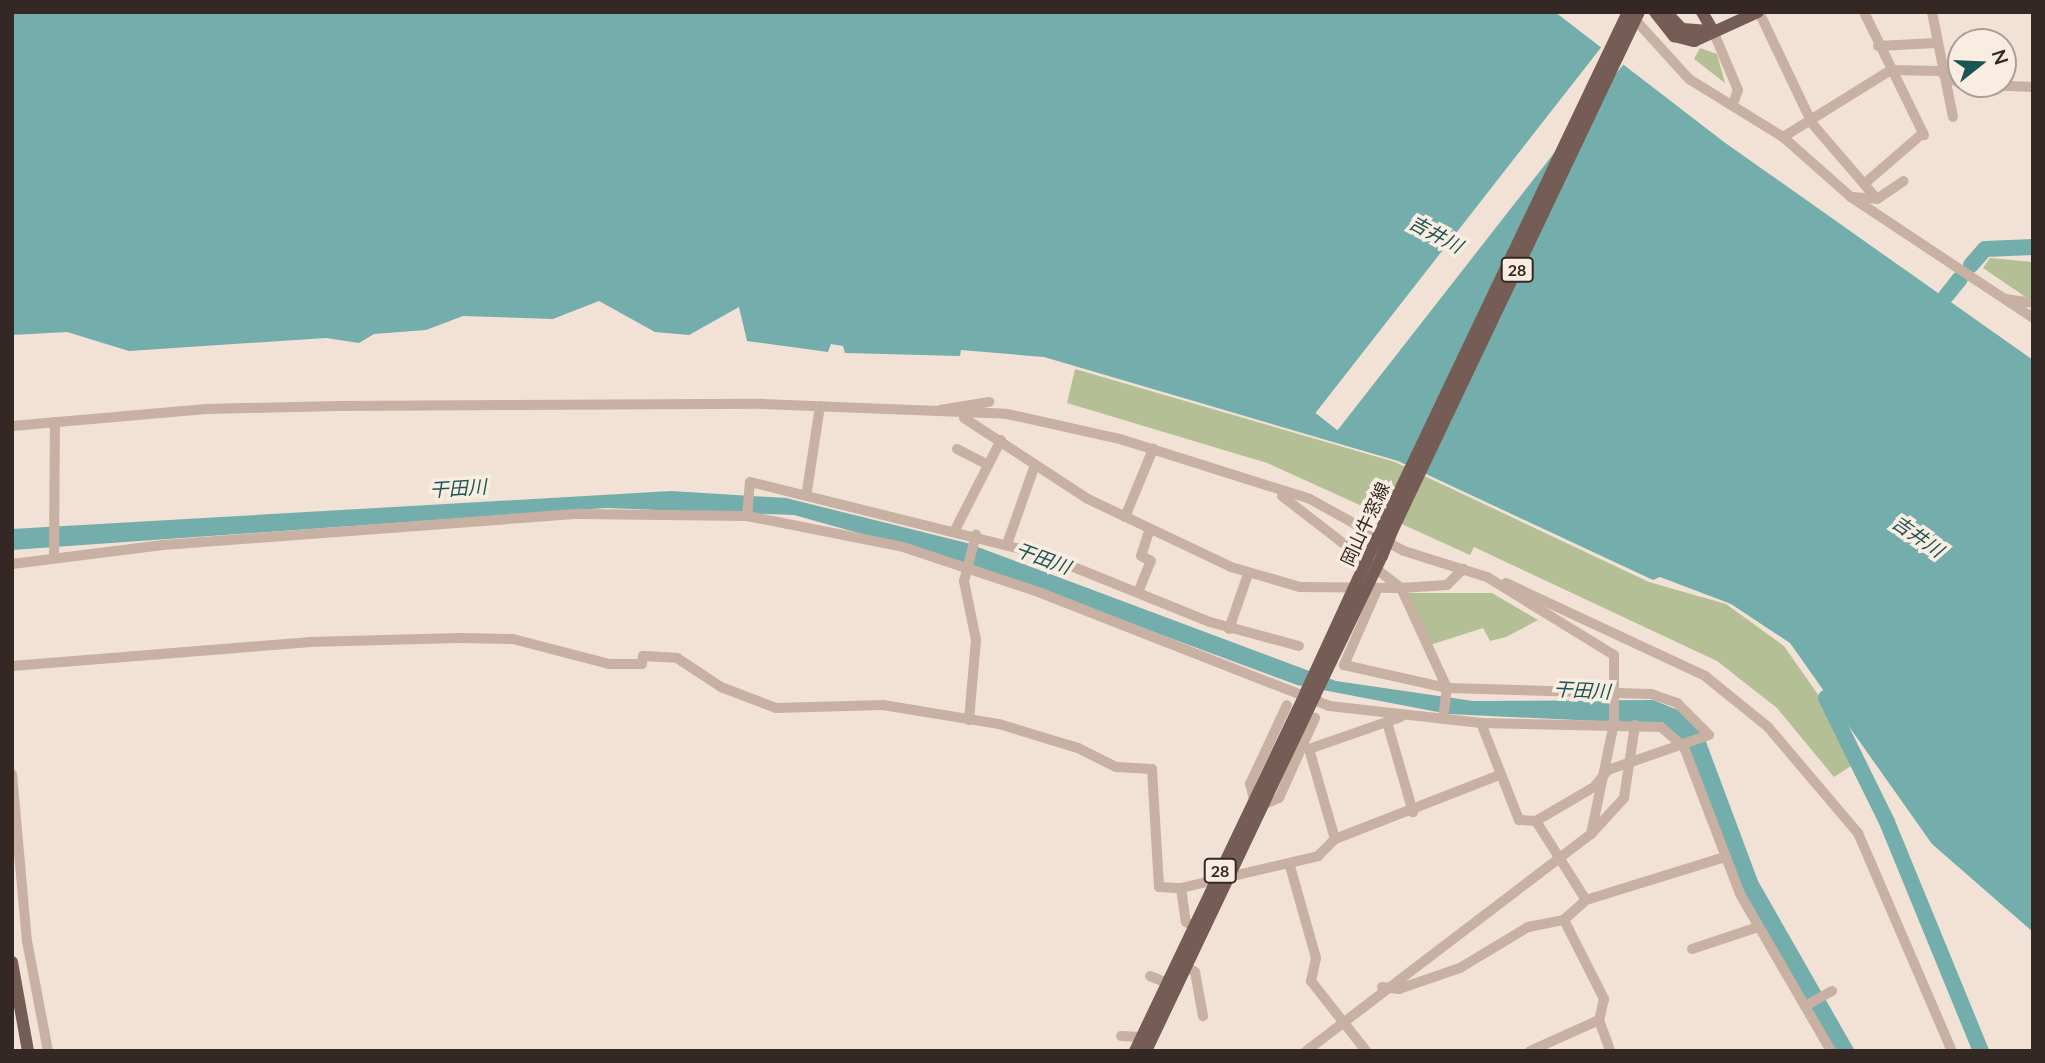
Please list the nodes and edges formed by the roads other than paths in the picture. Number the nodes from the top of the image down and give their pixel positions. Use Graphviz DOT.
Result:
graph roads {
  1 [pos="1628,12"];
  2 [pos="1639,12"];
  3 [pos="1655,12"];
  4 [pos="1666,12"];
  5 [pos="1702,12"];
  6 [pos="1758,12"];
  7 [pos="1864,12"];
  8 [pos="1931,12"];
  9 [pos="1713,32"];
  10 [pos="1936,43"];
  11 [pos="1878,46"];
  12 [pos="1891,70"];
  13 [pos="1939,71"];
  14 [pos="1947,76"];
  15 [pos="1733,104"];
  16 [pos="1953,117"];
  17 [pos="1809,118"];
  18 [pos="1783,138"];
  19 [pos="1904,181"];
  20 [pos="1864,184"];
  21 [pos="1851,198"];
  22 [pos="1877,199"];
  23 [pos="2003,299"];
  24 [pos="2033,303"];
  25 [pos="2033,318"];
  26 [pos="989,402"];
  27 [pos="820,407"];
  28 [pos="927,412"];
  29 [pos="961,417"];
  30 [pos="55,422"];
  31 [pos="12,426"];
  32 [pos="1001,440"];
  33 [pos="957,449"];
  34 [pos="1153,449"];
  35 [pos="988,465"];
  36 [pos="1035,465"];
  37 [pos="1268,489"];
  38 [pos="807,491"];
  39 [pos="747,514"];
  40 [pos="1125,517"];
  41 [pos="1389,525"];
  42 [pos="1150,529"];
  43 [pos="955,530"];
  44 [pos="976,537"];
  45 [pos="1382,540"];
  46 [pos="1007,544"];
  47 [pos="54,554"];
  48 [pos="12,564"];
  49 [pos="967,567"];
  50 [pos="1462,569"];
  51 [pos="1248,573"];
  52 [pos="1487,577"];
  53 [pos="1401,588"];
  54 [pos="1139,590"];
  55 [pos="1376,592"];
  56 [pos="1230,629"];
  57 [pos="1299,646"];
  58 [pos="12,666"];
  59 [pos="1447,690"];
  60 [pos="1309,696"];
  61 [pos="1615,699"];
  62 [pos="1287,705"];
  63 [pos="1404,716"];
  64 [pos="1315,718"];
  65 [pos="1443,718"];
  66 [pos="969,720"];
  67 [pos="1614,721"];
  68 [pos="1387,722"];
  69 [pos="1481,723"];
  70 [pos="1635,725"];
  71 [pos="1686,746"];
  72 [pos="1306,749"];
  73 [pos="1633,765"];
  74 [pos="1608,770"];
  75 [pos="12,774"];
  76 [pos="1497,776"];
  77 [pos="1259,802"];
  78 [pos="1413,812"];
  79 [pos="1536,821"];
  80 [pos="14,822"];
  81 [pos="1591,834"];
  82 [pos="1335,839"];
  83 [pos="1560,856"];
  84 [pos="1725,857"];
  85 [pos="1290,866"];
  86 [pos="1222,879"];
  87 [pos="1181,888"];
  88 [pos="1586,900"];
  89 [pos="1564,920"];
  90 [pos="1194,926"];
  91 [pos="1758,927"];
  92 [pos="1692,949"];
  93 [pos="12,962"];
  94 [pos="1186,966"];
  95 [pos="1150,976"];
  96 [pos="1167,983"];
  97 [pos="1382,987"];
  98 [pos="1830,992"];
  99 [pos="1806,1005"];
  100 [pos="1203,1016"];
  101 [pos="1599,1020"];
  102 [pos="1341,1023"];
  103 [pos="1121,1036"];
  104 [pos="1142,1037"];
  105 [pos="28,1051"];
  106 [pos="48,1051"];
  107 [pos="1135,1051"];
  108 [pos="1146,1051"];
  109 [pos="1306,1051"];
  110 [pos="1366,1051"];
  111 [pos="1530,1051"];
  112 [pos="1611,1051"];
  113 [pos="1831,1051"];
  114 [pos="1952,1051"];
  1 -- 15 [label="street"];
  1 -- 41 [label="main road, 岡山牛窓線 / 28"];
  2 -- 41 [label="main road, 岡山牛窓線 / 28, bridge"];
  3 -- 9 [label="main road"];
  4 -- 9 [label="main road"];
  5 -- 9 [label="main road"];
  6 -- 9 [label="main road"];
  6 -- 17 [label="street"];
  7 -- 11 [label="street"];
  8 -- 10 [label="street"];
  9 -- 15 [label="street"];
  10 -- 11 [label="street"];
  10 -- 13 [label="street"];
  11 -- 12 [label="street"];
  12 -- 13 [label="street"];
  12 -- 17 [label="street"];
  12 -- 20 [label="street"];
  13 -- 14 [label="street"];
  13 -- 16 [label="street"];
  15 -- 18 [label="street"];
  17 -- 18 [label="street"];
  17 -- 20 [label="street"];
  18 -- 21 [label="street"];
  19 -- 22 [label="street"];
  20 -- 22 [label="street"];
  21 -- 22 [label="street"];
  21 -- 23 [label="street"];
  23 -- 24 [label="street"];
  23 -- 25 [label="street"];
  26 -- 28 [label="street"];
  27 -- 28 [label="street"];
  27 -- 30 [label="street"];
  27 -- 38 [label="street"];
  28 -- 29 [label="street"];
  29 -- 32 [label="street"];
  29 -- 34 [label="street"];
  30 -- 31 [label="street"];
  30 -- 47 [label="street"];
  32 -- 35 [label="street"];
  32 -- 36 [label="street"];
  33 -- 35 [label="street"];
  34 -- 37 [label="street"];
  34 -- 40 [label="street"];
  35 -- 43 [label="street"];
  36 -- 40 [label="street"];
  36 -- 46 [label="street"];
  37 -- 45 [label="street"];
  37 -- 53 [label="street"];
  38 -- 39 [label="street"];
  38 -- 43 [label="street"];
  39 -- 47 [label="street"];
  39 -- 49 [label="street"];
  40 -- 42 [label="street"];
  41 -- 45 [label="main road, 岡山牛窓線 / 28"];
  42 -- 51 [label="street"];
  42 -- 54 [label="street"];
  43 -- 44 [label="street"];
  44 -- 46 [label="street"];
  44 -- 49 [label="street"];
  45 -- 50 [label="street"];
  45 -- 60 [label="main road, 岡山牛窓線 / 28, bridge"];
  46 -- 54 [label="street"];
  47 -- 48 [label="street"];
  49 -- 60 [label="street"];
  49 -- 66 [label="street"];
  50 -- 52 [label="street"];
  50 -- 53 [label="street"];
  51 -- 55 [label="street"];
  51 -- 56 [label="street"];
  52 -- 61 [label="street"];
  52 -- 114 [label="street"];
  53 -- 55 [label="street"];
  53 -- 59 [label="street"];
  54 -- 56 [label="street"];
  55 -- 59 [label="street"];
  56 -- 57 [label="street"];
  58 -- 66 [label="street"];
  59 -- 61 [label="street"];
  59 -- 65 [label="street"];
  60 -- 63 [label="street"];
  60 -- 77 [label="main road, 岡山牛窓線 / 28"];
  61 -- 67 [label="street"];
  61 -- 71 [label="street"];
  62 -- 77 [label="street"];
  63 -- 65 [label="street"];
  63 -- 68 [label="street"];
  64 -- 72 [label="street"];
  65 -- 69 [label="street"];
  66 -- 87 [label="street"];
  67 -- 69 [label="street"];
  67 -- 70 [label="street"];
  67 -- 74 [label="street"];
  68 -- 72 [label="street"];
  68 -- 78 [label="street"];
  69 -- 76 [label="street"];
  70 -- 71 [label="street"];
  70 -- 73 [label="street"];
  71 -- 73 [label="street"];
  71 -- 84 [label="street"];
  72 -- 77 [label="street"];
  72 -- 82 [label="street"];
  73 -- 74 [label="street"];
  73 -- 81 [label="street"];
  74 -- 79 [label="street"];
  74 -- 81 [label="street"];
  75 -- 80 [label="street"];
  76 -- 78 [label="street"];
  76 -- 79 [label="street"];
  77 -- 86 [label="main road, 岡山牛窓線 / 28"];
  78 -- 82 [label="street"];
  79 -- 83 [label="street"];
  80 -- 106 [label="street"];
  81 -- 83 [label="street"];
  82 -- 85 [label="street"];
  83 -- 88 [label="street"];
  83 -- 97 [label="street"];
  84 -- 88 [label="street"];
  84 -- 91 [label="street"];
  85 -- 86 [label="street"];
  85 -- 102 [label="street"];
  86 -- 87 [label="street"];
  86 -- 90 [label="main road, 岡山牛窓線 / 28"];
  86 -- 94 [label="main road, 岡山牛窓線 / 28"];
  87 -- 90 [label="street"];
  88 -- 89 [label="street"];
  89 -- 97 [label="street"];
  89 -- 101 [label="street"];
  90 -- 96 [label="main road, 岡山牛窓線 / 28"];
  91 -- 92 [label="street"];
  91 -- 99 [label="street"];
  93 -- 105 [label="main road"];
  94 -- 100 [label="street"];
  94 -- 108 [label="main road, 岡山牛窓線 / 28"];
  95 -- 96 [label="street"];
  96 -- 104 [label="main road, 岡山牛窓線 / 28"];
  97 -- 102 [label="street"];
  98 -- 99 [label="street"];
  99 -- 113 [label="street"];
  101 -- 111 [label="street"];
  101 -- 112 [label="street"];
  102 -- 109 [label="street"];
  102 -- 110 [label="street"];
  103 -- 104 [label="street"];
  104 -- 107 [label="main road, 岡山牛窓線 / 28"];
}
